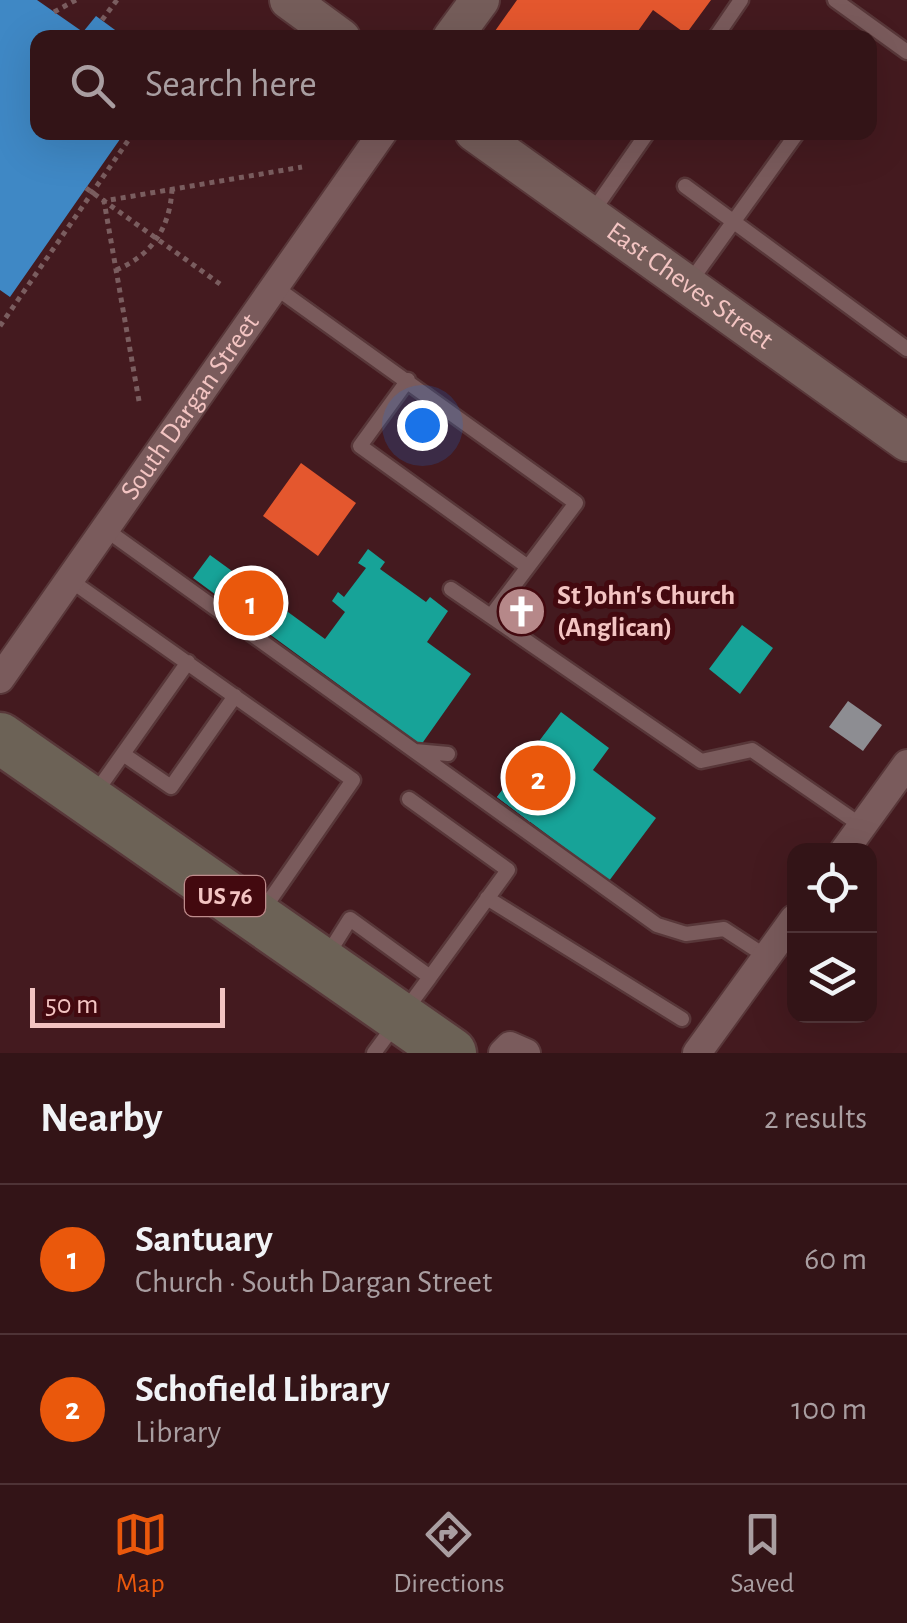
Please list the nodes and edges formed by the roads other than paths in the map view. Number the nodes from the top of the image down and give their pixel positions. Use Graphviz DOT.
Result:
graph roads {
  1 [pos="289,0"];
  2 [pos="480,0"];
  3 [pos="741,0"];
  4 [pos="835,0"];
  5 [pos="329,30"];
  6 [pos="458,30"];
  7 [pos="720,30"];
  8 [pos="867,30"];
  9 [pos="877,36"];
  10 [pos="907,52"];
  11 [pos="377,140"];
  12 [pos="485,140"];
  13 [pos="642,140"];
  14 [pos="792,140"];
  15 [pos="685,186"];
  16 [pos="590,215"];
  17 [pos="734,222"];
  18 [pos="688,285"];
  19 [pos="275,287"];
  20 [pos="907,349"];
  21 [pos="408,380"];
  22 [pos="907,442"];
  23 [pos="105,530"];
  24 [pos="528,567"];
  25 [pos="70,580"];
  26 [pos="451,589"];
  27 [pos="490,616"];
  28 [pos="188,662"];
  29 [pos="0,679"];
  30 [pos="236,696"];
  31 [pos="0,738"];
  32 [pos="414,751"];
  33 [pos="123,754"];
  34 [pos="448,754"];
  35 [pos="907,764"];
  36 [pos="471,772"];
  37 [pos="473,793"];
  38 [pos="409,799"];
  39 [pos="90,800"];
  40 [pos="862,826"];
  41 [pos="849,843"];
  42 [pos="487,898"];
  43 [pos="257,918"];
  44 [pos="787,928"];
  45 [pos="766,957"];
  46 [pos="322,963"];
  47 [pos="430,977"];
  48 [pos="682,1019"];
  49 [pos="388,1036"];
  50 [pos="451,1053"];
  51 [pos="503,1053"];
  52 [pos="526,1053"];
  53 [pos="697,1053"];
  1 -- 5 [label="main road"];
  2 -- 6 [label="main road"];
  3 -- 7 [label="lane"];
  4 -- 8 [label="lane"];
  9 -- 10 [label="lane"];
  11 -- 19 [label="street, South Dargan Street"];
  12 -- 16 [label="main road, East Cheves Street"];
  13 -- 16 [label="lane"];
  14 -- 17 [label="lane"];
  15 -- 17 [label="lane"];
  16 -- 18 [label="main road, East Cheves Street"];
  17 -- 18 [label="lane"];
  17 -- 20 [label="lane"];
  18 -- 22 [label="main road, East Cheves Street"];
  19 -- 21 [label="lane"];
  19 -- 23 [label="street, South Dargan Street"];
  21 -- 24 [label="lane"];
  21 -- 24 [label="lane"];
  23 -- 25 [label="street, South Dargan Street"];
  23 -- 32 [label="lane"];
  24 -- 27 [label="lane"];
  25 -- 28 [label="lane"];
  25 -- 29 [label="street, South Dargan Street"];
  26 -- 27 [label="lane"];
  27 -- 40 [label="lane"];
  28 -- 30 [label="lane"];
  28 -- 33 [label="lane"];
  30 -- 33 [label="lane"];
  30 -- 43 [label="lane"];
  31 -- 39 [label="highway, US 76"];
  32 -- 34 [label="lane"];
  32 -- 37 [label="lane"];
  33 -- 39 [label="lane"];
  35 -- 40 [label="street"];
  36 -- 37 [label="lane"];
  37 -- 45 [label="lane"];
  38 -- 42 [label="lane"];
  39 -- 43 [label="highway, US 76"];
  40 -- 41 [label="street"];
  42 -- 47 [label="lane"];
  42 -- 48 [label="lane"];
  43 -- 46 [label="highway, US 76"];
  44 -- 45 [label="street"];
  45 -- 53 [label="street"];
  46 -- 47 [label="lane"];
  46 -- 49 [label="highway, US 76"];
  47 -- 49 [label="lane"];
  49 -- 50 [label="highway, US 76"];
  51 -- 52 [label="street"];
}
